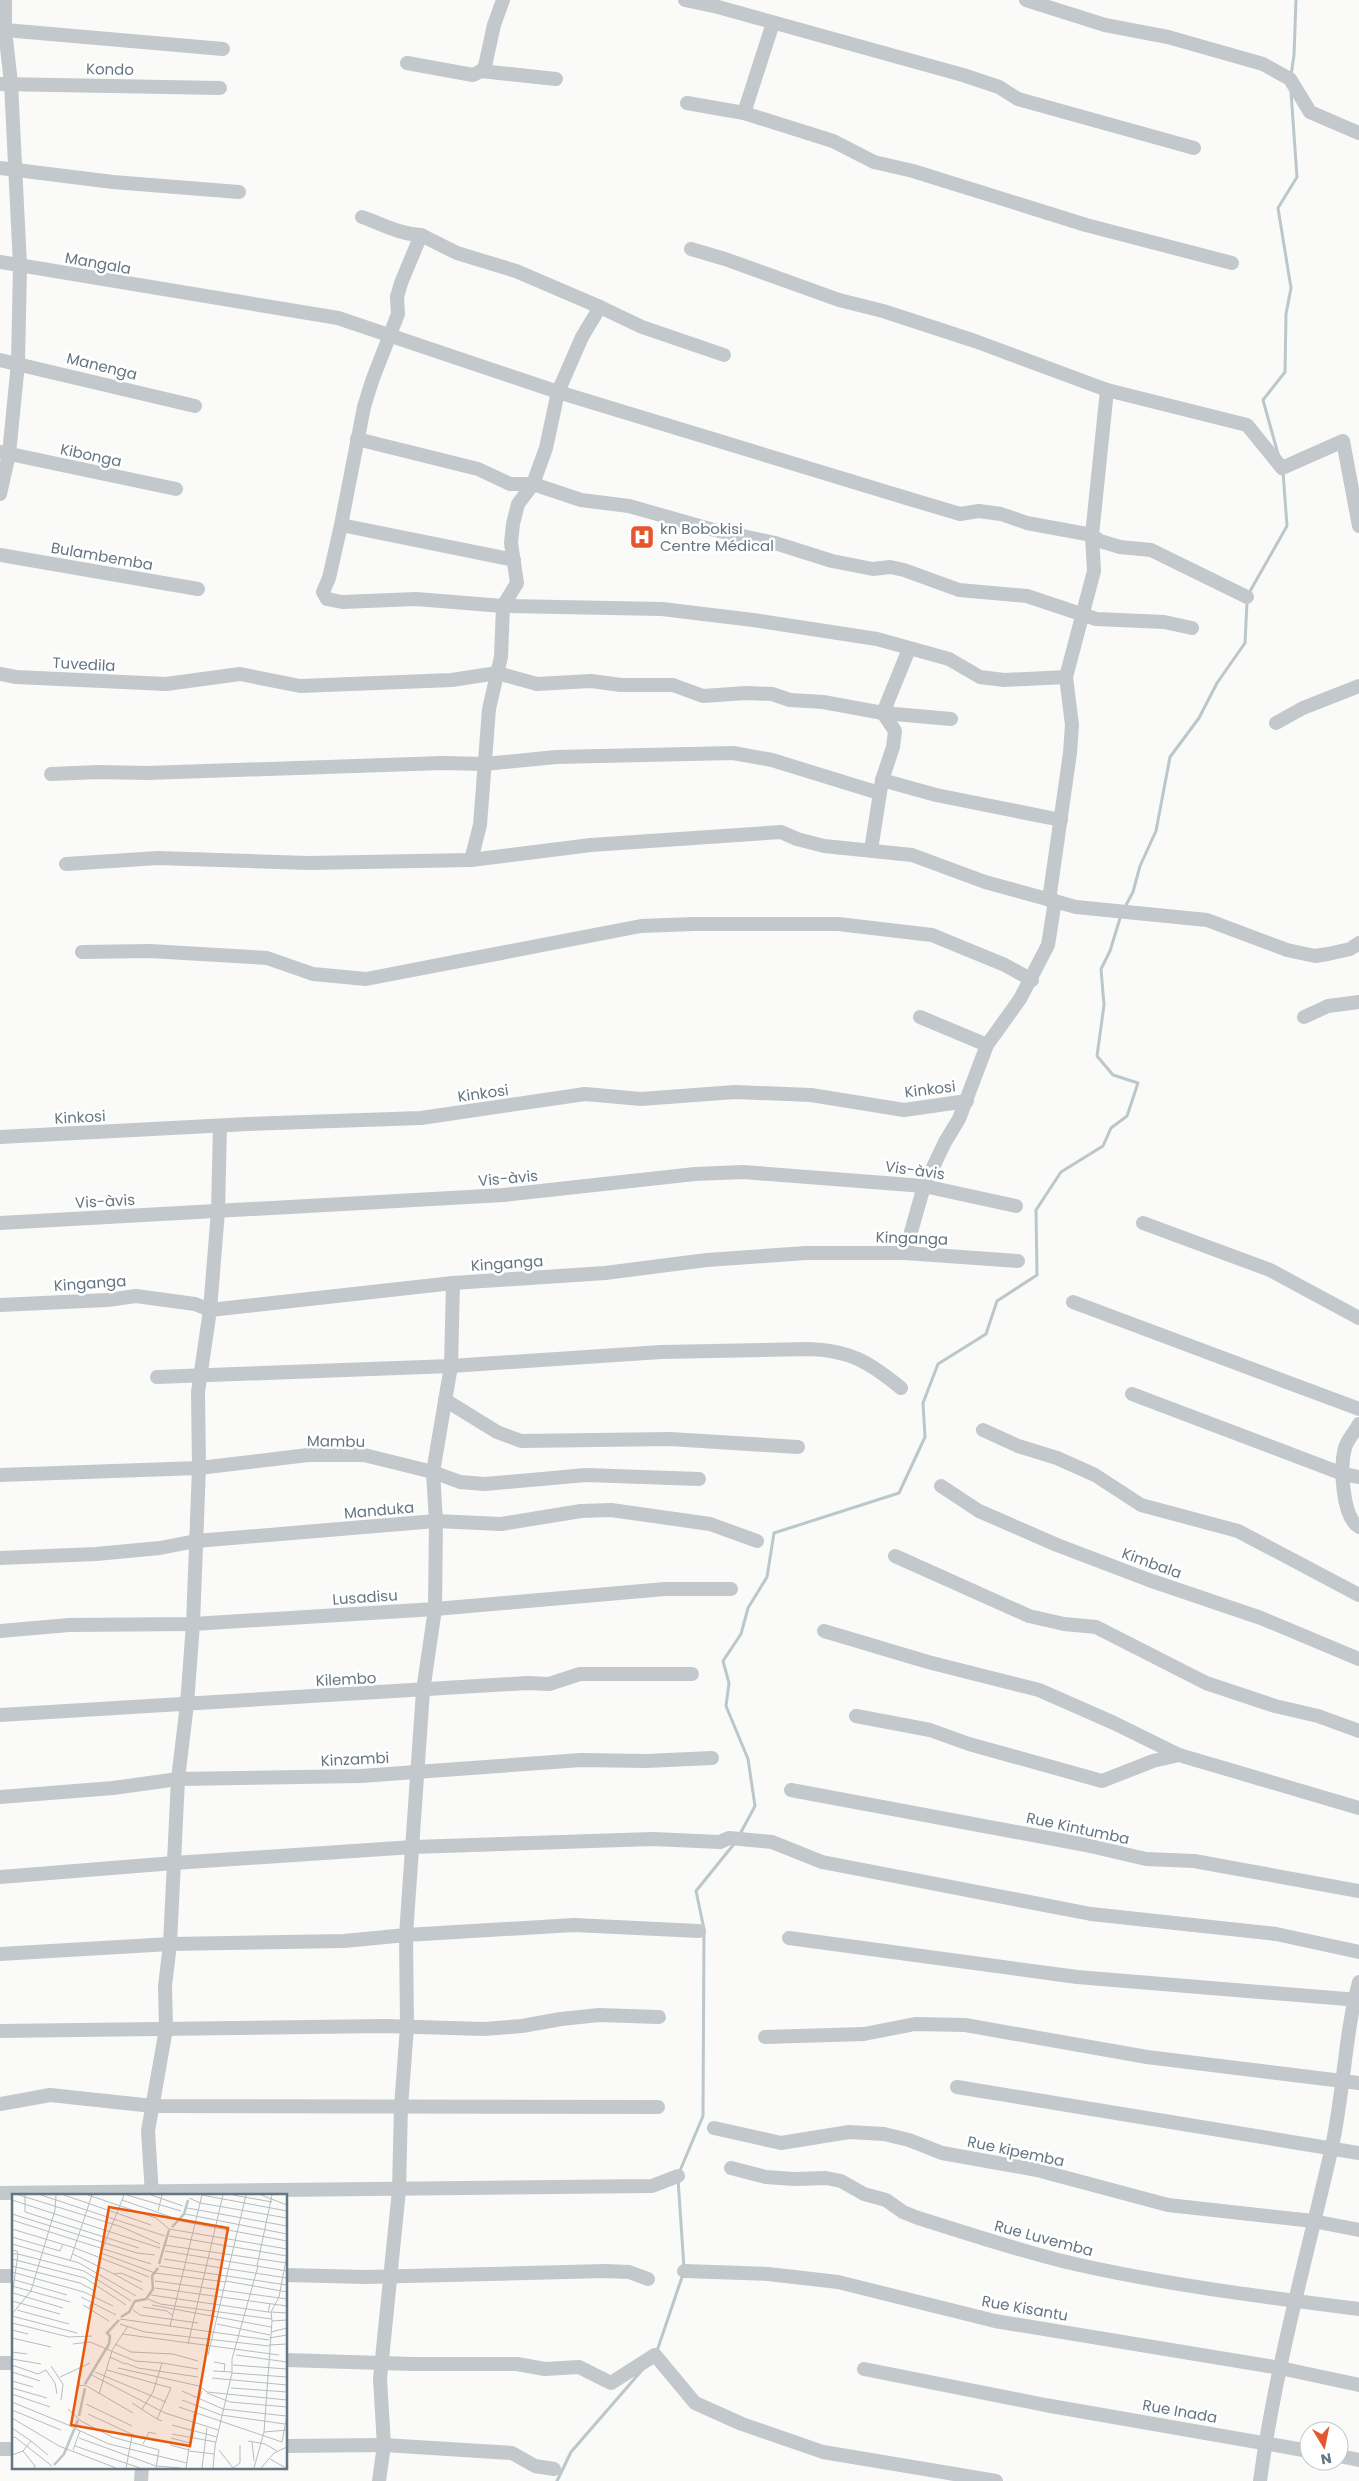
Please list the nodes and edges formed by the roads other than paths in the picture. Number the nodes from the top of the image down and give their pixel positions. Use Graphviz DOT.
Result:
graph roads {
  1 [pos="5,0"];
  2 [pos="503,0"];
  3 [pos="685,0"];
  4 [pos="1026,0"];
  5 [pos="773,24"];
  6 [pos="5,30"];
  7 [pos="223,49"];
  8 [pos="407,63"];
  9 [pos="481,72"];
  10 [pos="556,79"];
  11 [pos="6,84"];
  12 [pos="220,88"];
  13 [pos="687,102"];
  14 [pos="744,113"];
  15 [pos="1359,133"];
  16 [pos="1194,148"];
  17 [pos="7,169"];
  18 [pos="239,192"];
  19 [pos="362,217"];
  20 [pos="421,235"];
  21 [pos="691,249"];
  22 [pos="0,262"];
  23 [pos="1232,263"];
  24 [pos="20,266"];
  25 [pos="600,307"];
  26 [pos="390,336"];
  27 [pos="724,355"];
  28 [pos="0,360"];
  29 [pos="18,363"];
  30 [pos="1107,390"];
  31 [pos="558,392"];
  32 [pos="195,406"];
  33 [pos="357,439"];
  34 [pos="5,453"];
  35 [pos="533,484"];
  36 [pos="176,489"];
  37 [pos="0,494"];
  38 [pos="341,525"];
  39 [pos="1359,526"];
  40 [pos="1092,535"];
  41 [pos="0,555"];
  42 [pos="514,560"];
  43 [pos="198,589"];
  44 [pos="1247,597"];
  45 [pos="503,606"];
  46 [pos="1083,616"];
  47 [pos="1192,628"];
  48 [pos="909,650"];
  49 [pos="497,673"];
  50 [pos="0,674"];
  51 [pos="1066,677"];
  52 [pos="1359,686"];
  53 [pos="883,713"];
  54 [pos="951,719"];
  55 [pos="1276,723"];
  56 [pos="485,764"];
  57 [pos="51,774"];
  58 [pos="881,786"];
  59 [pos="1061,820"];
  60 [pos="871,850"];
  61 [pos="471,860"];
  62 [pos="66,864"];
  63 [pos="1052,900"];
  64 [pos="1359,943"];
  65 [pos="82,952"];
  66 [pos="1032,980"];
  67 [pos="1359,1002"];
  68 [pos="920,1016"];
  69 [pos="1304,1017"];
  70 [pos="987,1045"];
  71 [pos="967,1101"];
  72 [pos="220,1126"];
  73 [pos="0,1137"];
  74 [pos="924,1186"];
  75 [pos="1016,1206"];
  76 [pos="218,1211"];
  77 [pos="0,1223"];
  78 [pos="1144,1223"];
  79 [pos="905,1252"];
  80 [pos="1018,1261"];
  81 [pos="453,1283"];
  82 [pos="1073,1302"];
  83 [pos="0,1305"];
  84 [pos="210,1310"];
  85 [pos="1359,1318"];
  86 [pos="451,1366"];
  87 [pos="200,1376"];
  88 [pos="157,1377"];
  89 [pos="901,1388"];
  90 [pos="1132,1394"];
  91 [pos="445,1400"];
  92 [pos="1359,1409"];
  93 [pos="1359,1424"];
  94 [pos="983,1430"];
  95 [pos="798,1447"];
  96 [pos="199,1468"];
  97 [pos="433,1472"];
  98 [pos="1343,1474"];
  99 [pos="0,1475"];
  100 [pos="1359,1477"];
  101 [pos="699,1479"];
  102 [pos="941,1486"];
  103 [pos="436,1521"];
  104 [pos="1356,1525"];
  105 [pos="757,1541"];
  106 [pos="196,1542"];
  107 [pos="895,1556"];
  108 [pos="0,1558"];
  109 [pos="731,1588"];
  110 [pos="1359,1595"];
  111 [pos="435,1609"];
  112 [pos="192,1624"];
  113 [pos="0,1631"];
  114 [pos="824,1631"];
  115 [pos="1359,1659"];
  116 [pos="692,1674"];
  117 [pos="423,1691"];
  118 [pos="187,1704"];
  119 [pos="0,1715"];
  120 [pos="856,1716"];
  121 [pos="1359,1731"];
  122 [pos="1179,1756"];
  123 [pos="712,1758"];
  124 [pos="418,1772"];
  125 [pos="178,1779"];
  126 [pos="791,1790"];
  127 [pos="0,1797"];
  128 [pos="1359,1808"];
  129 [pos="412,1847"];
  130 [pos="174,1863"];
  131 [pos="0,1878"];
  132 [pos="1359,1891"];
  133 [pos="699,1931"];
  134 [pos="406,1935"];
  135 [pos="789,1938"];
  136 [pos="170,1944"];
  137 [pos="1359,1952"];
  138 [pos="0,1954"];
  139 [pos="1359,1982"];
  140 [pos="1357,1999"];
  141 [pos="659,2017"];
  142 [pos="407,2027"];
  143 [pos="166,2029"];
  144 [pos="0,2031"];
  145 [pos="765,2037"];
  146 [pos="1344,2080"];
  147 [pos="1359,2083"];
  148 [pos="957,2087"];
  149 [pos="0,2104"];
  150 [pos="153,2106"];
  151 [pos="400,2107"];
  152 [pos="658,2108"];
  153 [pos="714,2128"];
  154 [pos="1332,2150"];
  155 [pos="1359,2154"];
  156 [pos="731,2168"];
  157 [pos="678,2176"];
  158 [pos="399,2190"];
  159 [pos="0,2193"];
  160 [pos="152,2193"];
  161 [pos="1313,2221"];
  162 [pos="1359,2230"];
  163 [pos="684,2271"];
  164 [pos="288,2275"];
  165 [pos="392,2275"];
  166 [pos="648,2279"];
  167 [pos="1297,2301"];
  168 [pos="1359,2309"];
  169 [pos="288,2360"];
  170 [pos="382,2363"];
  171 [pos="1280,2368"];
  172 [pos="864,2369"];
  173 [pos="1359,2385"];
  174 [pos="1265,2442"];
  175 [pos="288,2446"];
  176 [pos="384,2446"];
  177 [pos="1299,2449"];
  178 [pos="142,2468"];
  179 [pos="554,2469"];
  180 [pos="141,2481"];
  181 [pos="378,2481"];
  182 [pos="996,2481"];
  183 [pos="1260,2481"];
  1 -- 6 [label="street"];
  2 -- 9 [label="street"];
  3 -- 5 [label="street"];
  4 -- 15 [label="street"];
  5 -- 14 [label="street"];
  5 -- 16 [label="street"];
  6 -- 7 [label="street"];
  6 -- 11 [label="street"];
  8 -- 9 [label="street"];
  9 -- 10 [label="street"];
  11 -- 12 [label="street, Kondo"];
  11 -- 17 [label="street"];
  13 -- 14 [label="street"];
  14 -- 23 [label="street"];
  17 -- 18 [label="street"];
  17 -- 24 [label="street"];
  19 -- 20 [label="street"];
  20 -- 25 [label="street"];
  20 -- 26 [label="street"];
  21 -- 30 [label="street"];
  22 -- 24 [label="street, Mangala"];
  24 -- 26 [label="street, Mangala"];
  24 -- 29 [label="street"];
  25 -- 27 [label="street"];
  25 -- 31 [label="street"];
  26 -- 31 [label="street, Mangala"];
  26 -- 33 [label="street"];
  28 -- 29 [label="street, Manenga"];
  29 -- 32 [label="street, Manenga"];
  29 -- 34 [label="street"];
  30 -- 39 [label="street"];
  30 -- 40 [label="street"];
  31 -- 35 [label="street"];
  31 -- 40 [label="street, Mangala"];
  33 -- 35 [label="street"];
  33 -- 38 [label="street"];
  34 -- 36 [label="street, Kibonga"];
  34 -- 37 [label="street"];
  35 -- 42 [label="street"];
  35 -- 46 [label="street"];
  38 -- 42 [label="street"];
  38 -- 45 [label="street"];
  40 -- 44 [label="street, Mangala"];
  40 -- 46 [label="street"];
  41 -- 43 [label="street, Bulambemba"];
  42 -- 45 [label="street"];
  45 -- 48 [label="street"];
  45 -- 49 [label="street"];
  46 -- 47 [label="street"];
  46 -- 51 [label="street"];
  48 -- 51 [label="street"];
  48 -- 53 [label="street"];
  49 -- 50 [label="street, Tuvedila"];
  49 -- 53 [label="street"];
  49 -- 56 [label="street"];
  51 -- 59 [label="street"];
  52 -- 55 [label="street"];
  53 -- 54 [label="street"];
  53 -- 58 [label="street"];
  56 -- 57 [label="street"];
  56 -- 58 [label="street"];
  56 -- 61 [label="street"];
  58 -- 59 [label="street"];
  58 -- 60 [label="street"];
  59 -- 63 [label="street"];
  60 -- 61 [label="street"];
  60 -- 63 [label="street"];
  61 -- 62 [label="street"];
  63 -- 64 [label="street"];
  63 -- 66 [label="street"];
  65 -- 66 [label="street"];
  66 -- 70 [label="street"];
  67 -- 69 [label="street"];
  68 -- 70 [label="street"];
  70 -- 71 [label="street"];
  71 -- 72 [label="street, Kinkosi"];
  71 -- 74 [label="street"];
  72 -- 73 [label="street, Kinkosi"];
  72 -- 76 [label="street"];
  74 -- 75 [label="street, Vis-àvis"];
  74 -- 76 [label="street, Vis-àvis"];
  74 -- 79 [label="street"];
  76 -- 77 [label="street, Vis-àvis"];
  76 -- 84 [label="street"];
  78 -- 85 [label="street"];
  79 -- 80 [label="street, Kinganga"];
  79 -- 81 [label="street, Kinganga"];
  81 -- 84 [label="street, Kinganga"];
  81 -- 86 [label="street"];
  82 -- 92 [label="street"];
  83 -- 84 [label="street, Kinganga"];
  84 -- 87 [label="street"];
  86 -- 87 [label="street"];
  86 -- 89 [label="street"];
  86 -- 91 [label="street"];
  87 -- 88 [label="street"];
  87 -- 96 [label="street"];
  90 -- 98 [label="street"];
  91 -- 95 [label="street"];
  91 -- 97 [label="street"];
  93 -- 98 [label="street"];
  94 -- 110 [label="street"];
  96 -- 97 [label="street, Mambu"];
  96 -- 99 [label="street, Mambu"];
  96 -- 106 [label="street"];
  97 -- 101 [label="street, Mambu"];
  97 -- 103 [label="street"];
  98 -- 100 [label="street"];
  98 -- 104 [label="street"];
  102 -- 115 [label="street, Kimbala"];
  103 -- 105 [label="street, Manduka"];
  103 -- 106 [label="street, Manduka"];
  103 -- 111 [label="street"];
  106 -- 108 [label="street, Manduka"];
  106 -- 112 [label="street"];
  107 -- 121 [label="street"];
  109 -- 111 [label="street, Lusadisu"];
  111 -- 112 [label="street, Lusadisu"];
  111 -- 117 [label="street"];
  112 -- 113 [label="street, Lusadisu"];
  112 -- 118 [label="street"];
  114 -- 122 [label="street"];
  116 -- 117 [label="street, Kilembo"];
  117 -- 118 [label="street, Kilembo"];
  117 -- 124 [label="street"];
  118 -- 119 [label="street, Kilembo"];
  118 -- 125 [label="street"];
  120 -- 122 [label="street"];
  122 -- 128 [label="street"];
  123 -- 124 [label="street, Kinzambi"];
  124 -- 125 [label="street, Kinzambi"];
  124 -- 129 [label="street"];
  125 -- 127 [label="street, Kinzambi"];
  125 -- 130 [label="street"];
  126 -- 132 [label="street, Rue Kintumba"];
  129 -- 130 [label="street"];
  129 -- 134 [label="street"];
  129 -- 137 [label="street"];
  130 -- 131 [label="street"];
  130 -- 136 [label="street"];
  133 -- 134 [label="street"];
  134 -- 136 [label="street"];
  134 -- 142 [label="street"];
  135 -- 140 [label="street"];
  136 -- 138 [label="street"];
  136 -- 143 [label="street"];
  139 -- 140 [label="street"];
  140 -- 146 [label="street"];
  141 -- 142 [label="street"];
  142 -- 143 [label="street"];
  142 -- 151 [label="street"];
  143 -- 144 [label="street"];
  143 -- 150 [label="street"];
  145 -- 146 [label="street"];
  146 -- 147 [label="street"];
  146 -- 154 [label="street"];
  148 -- 154 [label="street"];
  149 -- 150 [label="street"];
  150 -- 151 [label="street"];
  150 -- 160 [label="street"];
  151 -- 152 [label="street"];
  151 -- 158 [label="street"];
  153 -- 161 [label="street, Rue kipemba"];
  154 -- 155 [label="street"];
  154 -- 161 [label="street"];
  156 -- 167 [label="street, Rue Luvemba"];
  157 -- 158 [label="street"];
  158 -- 160 [label="street"];
  158 -- 165 [label="street"];
  159 -- 160 [label="street"];
  161 -- 162 [label="street"];
  161 -- 167 [label="street"];
  163 -- 171 [label="street, Rue Kisantu"];
  164 -- 165 [label="street"];
  165 -- 166 [label="street"];
  165 -- 170 [label="street"];
  167 -- 168 [label="street, Rue Luvemba"];
  167 -- 171 [label="street"];
  169 -- 170 [label="street"];
  170 -- 176 [label="street"];
  170 -- 182 [label="street"];
  171 -- 173 [label="street, Rue Kisantu"];
  171 -- 174 [label="street"];
  172 -- 174 [label="street, Rue Inada"];
  174 -- 177 [label="street, Rue Inada"];
  174 -- 183 [label="street"];
  175 -- 176 [label="street"];
  176 -- 179 [label="street"];
  176 -- 181 [label="street"];
  178 -- 180 [label="street"];
}
